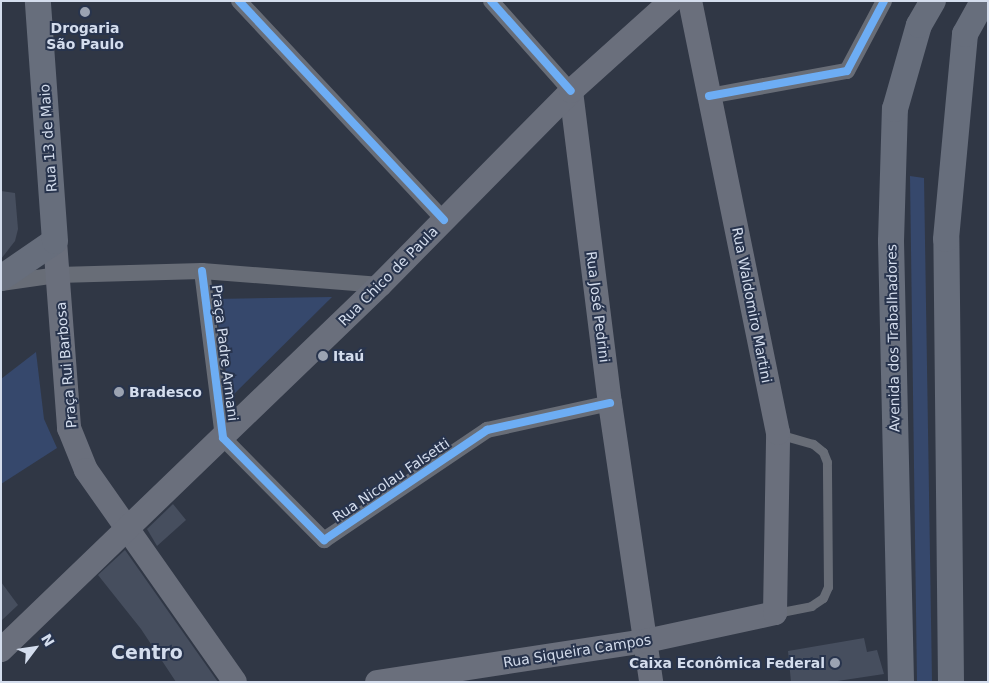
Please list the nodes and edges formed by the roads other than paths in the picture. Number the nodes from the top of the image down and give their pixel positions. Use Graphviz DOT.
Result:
graph roads {
  1 [pos="38,1"];
  2 [pos="239,1"];
  3 [pos="491,1"];
  4 [pos="671,1"];
  5 [pos="690,1"];
  6 [pos="884,1"];
  7 [pos="933,1"];
  8 [pos="983,1"];
  9 [pos="571,91"];
  10 [pos="709,96"];
  11 [pos="444,220"];
  12 [pos="55,241"];
  13 [pos="202,271"];
  14 [pos="58,275"];
  15 [pos="1,278"];
  16 [pos="1,283"];
  17 [pos="380,284"];
  18 [pos="610,403"];
  19 [pos="778,433"];
  20 [pos="223,438"];
  21 [pos="127,530"];
  22 [pos="775,613"];
  23 [pos="646,641"];
  24 [pos="1,650"];
  25 [pos="235,682"];
  26 [pos="377,682"];
  27 [pos="651,682"];
  28 [pos="901,682"];
  29 [pos="951,682"];
  1 -- 12 [label="main road, Rua 13 de Maio"];
  2 -- 11 [label="street"];
  3 -- 9 [label="street"];
  4 -- 9 [label="main road, Rua Chico de Paula"];
  5 -- 10 [label="main road, Rua Waldomiro Martini"];
  6 -- 10 [label="street"];
  7 -- 28 [label="main road, Avenida dos Trabalhadores"];
  8 -- 29 [label="main road"];
  9 -- 11 [label="main road, Rua Chico de Paula"];
  9 -- 18 [label="main road, Rua José Pedrini"];
  10 -- 19 [label="main road, Rua Waldomiro Martini"];
  11 -- 17 [label="main road, Rua Chico de Paula"];
  12 -- 14 [label="main road, Rua 13 de Maio"];
  12 -- 15 [label="main road"];
  13 -- 14 [label="street"];
  13 -- 17 [label="street, Praça Padre Armani"];
  13 -- 20 [label="street, Praça Padre Armani"];
  14 -- 16 [label="street"];
  14 -- 21 [label="main road, Praça Rui Barbosa"];
  17 -- 20 [label="main road, Rua Chico de Paula"];
  18 -- 20 [label="street, Rua Nicolau Falsetti"];
  18 -- 23 [label="main road, Rua José Pedrini"];
  19 -- 22 [label="main road, Rua Waldomiro Martini"];
  19 -- 22 [label="lane"];
  20 -- 21 [label="main road, Rua Chico de Paula"];
  21 -- 24 [label="main road, Rua Chico de Paula"];
  21 -- 25 [label="main road, Praça Rui Barbosa"];
  22 -- 23 [label="main road, Rua Siqueira Campos"];
  23 -- 26 [label="main road, Rua Siqueira Campos"];
  23 -- 27 [label="main road, Rua José Pedrini"];
}
